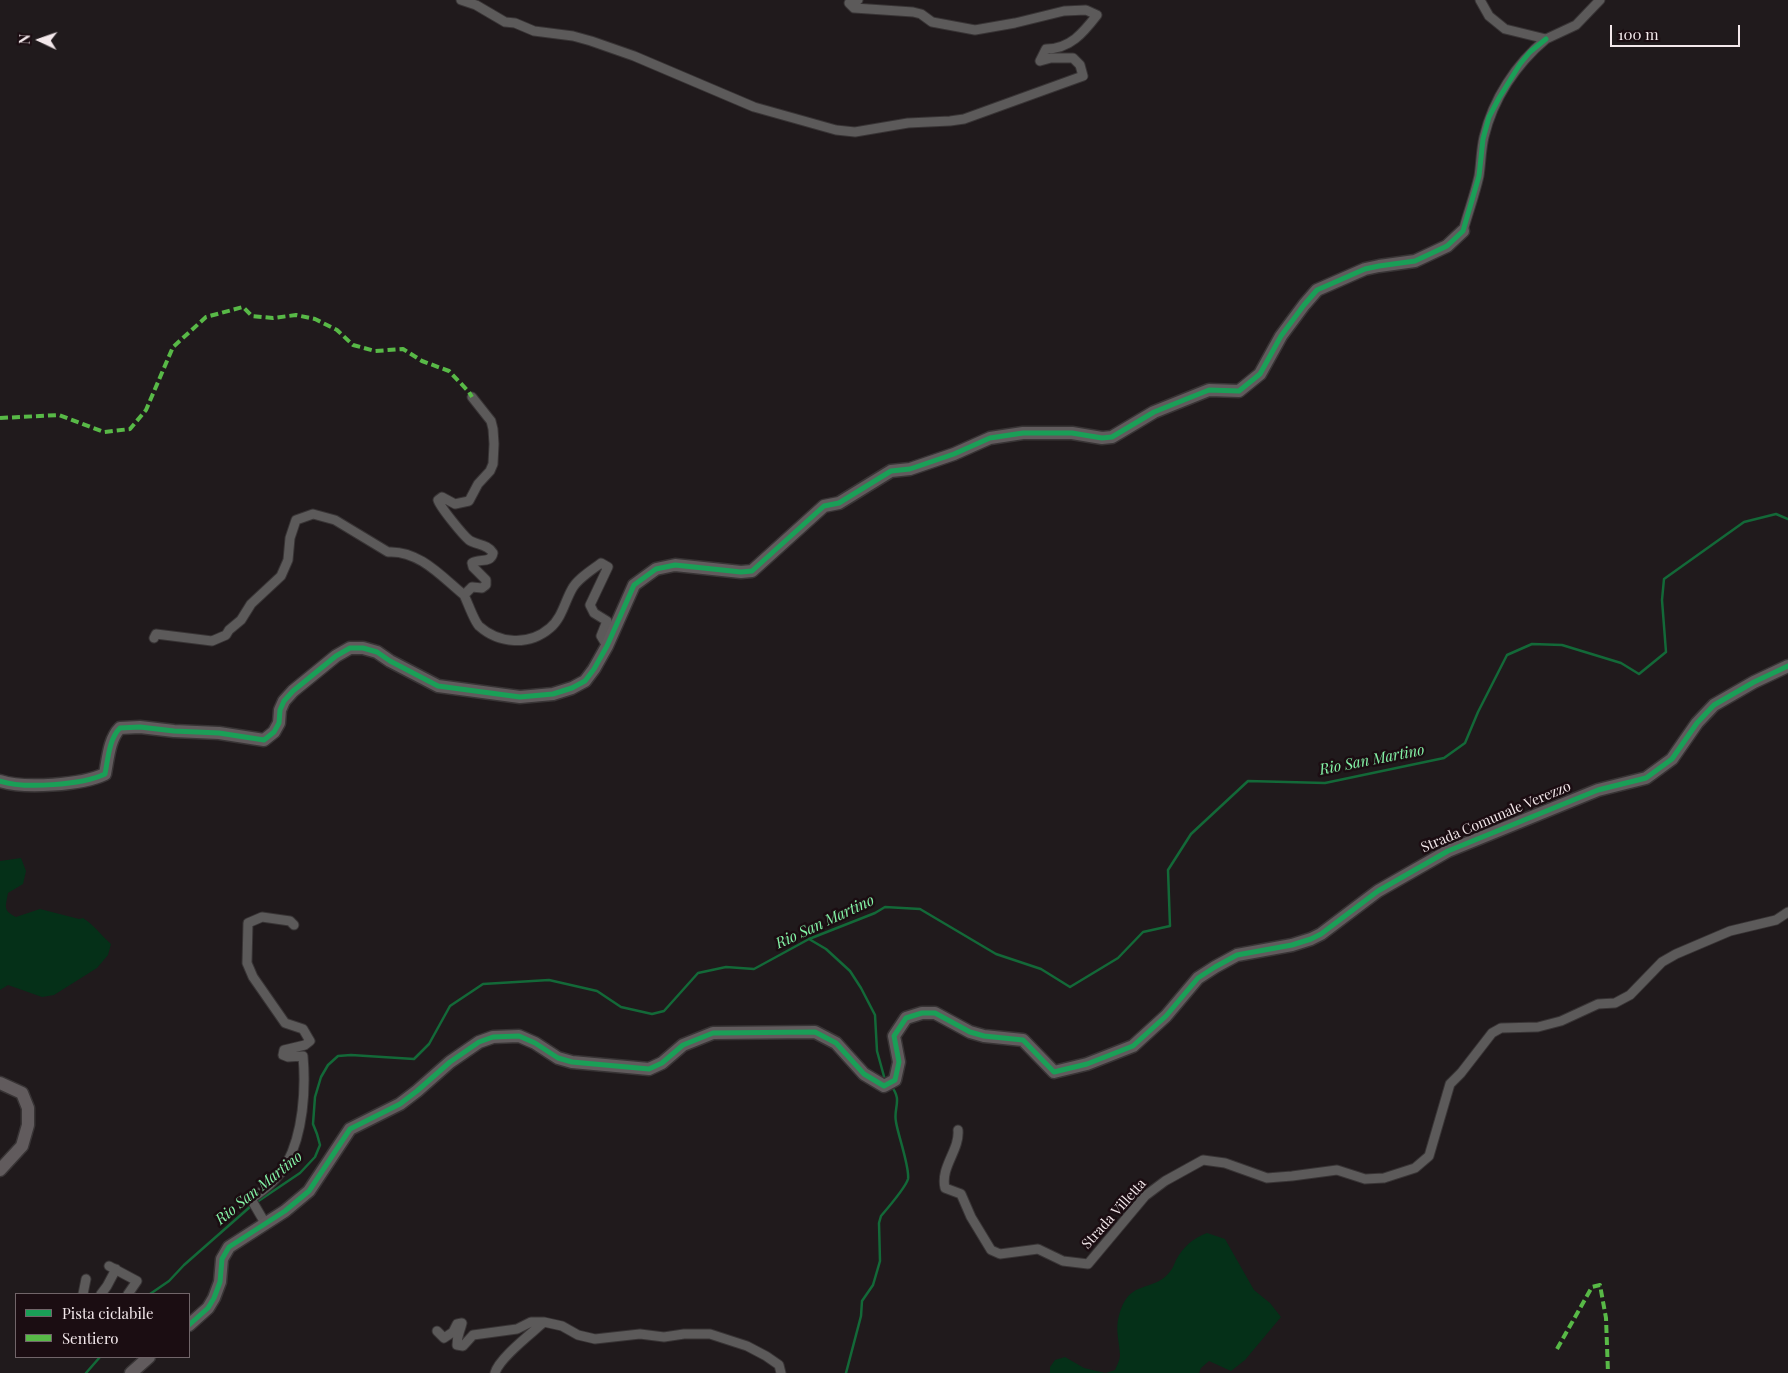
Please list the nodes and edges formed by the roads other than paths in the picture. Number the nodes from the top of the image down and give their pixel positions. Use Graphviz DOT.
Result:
graph roads {
  1 [pos="460,0"];
  2 [pos="858,0"];
  3 [pos="1480,0"];
  4 [pos="1600,0"];
  5 [pos="1546,39"];
  6 [pos="1463,231"];
  7 [pos="472,397"];
  8 [pos="464,595"];
  9 [pos="154,638"];
  10 [pos="608,646"];
  11 [pos="1788,666"];
  12 [pos="0,781"];
  13 [pos="1788,912"];
  14 [pos="294,925"];
  15 [pos="0,1083"];
  16 [pos="958,1130"];
  17 [pos="0,1170"];
  18 [pos="265,1223"];
  19 [pos="86,1279"];
  20 [pos="83,1293"];
  21 [pos="101,1293"];
  22 [pos="129,1293"];
  23 [pos="544,1322"];
  24 [pos="190,1324"];
  25 [pos="437,1331"];
  26 [pos="148,1358"];
  27 [pos="131,1373"];
  28 [pos="495,1373"];
  29 [pos="781,1373"];
  1 -- 2 [label="street"];
  3 -- 5 [label="street"];
  4 -- 5 [label="street"];
  5 -- 6 [label="street"];
  6 -- 10 [label="street"];
  7 -- 8 [label="street"];
  8 -- 9 [label="street"];
  8 -- 10 [label="street"];
  10 -- 12 [label="street"];
  11 -- 18 [label="street, Strada Comunale Verezzo"];
  13 -- 16 [label="street, Strada Villetta"];
  14 -- 18 [label="street"];
  15 -- 17 [label="street"];
  18 -- 24 [label="street, Strada Comunale Verezzo"];
  19 -- 20 [label="street"];
  21 -- 22 [label="street"];
  23 -- 25 [label="street"];
  23 -- 28 [label="street"];
  23 -- 29 [label="street"];
  26 -- 27 [label="street"];
}
